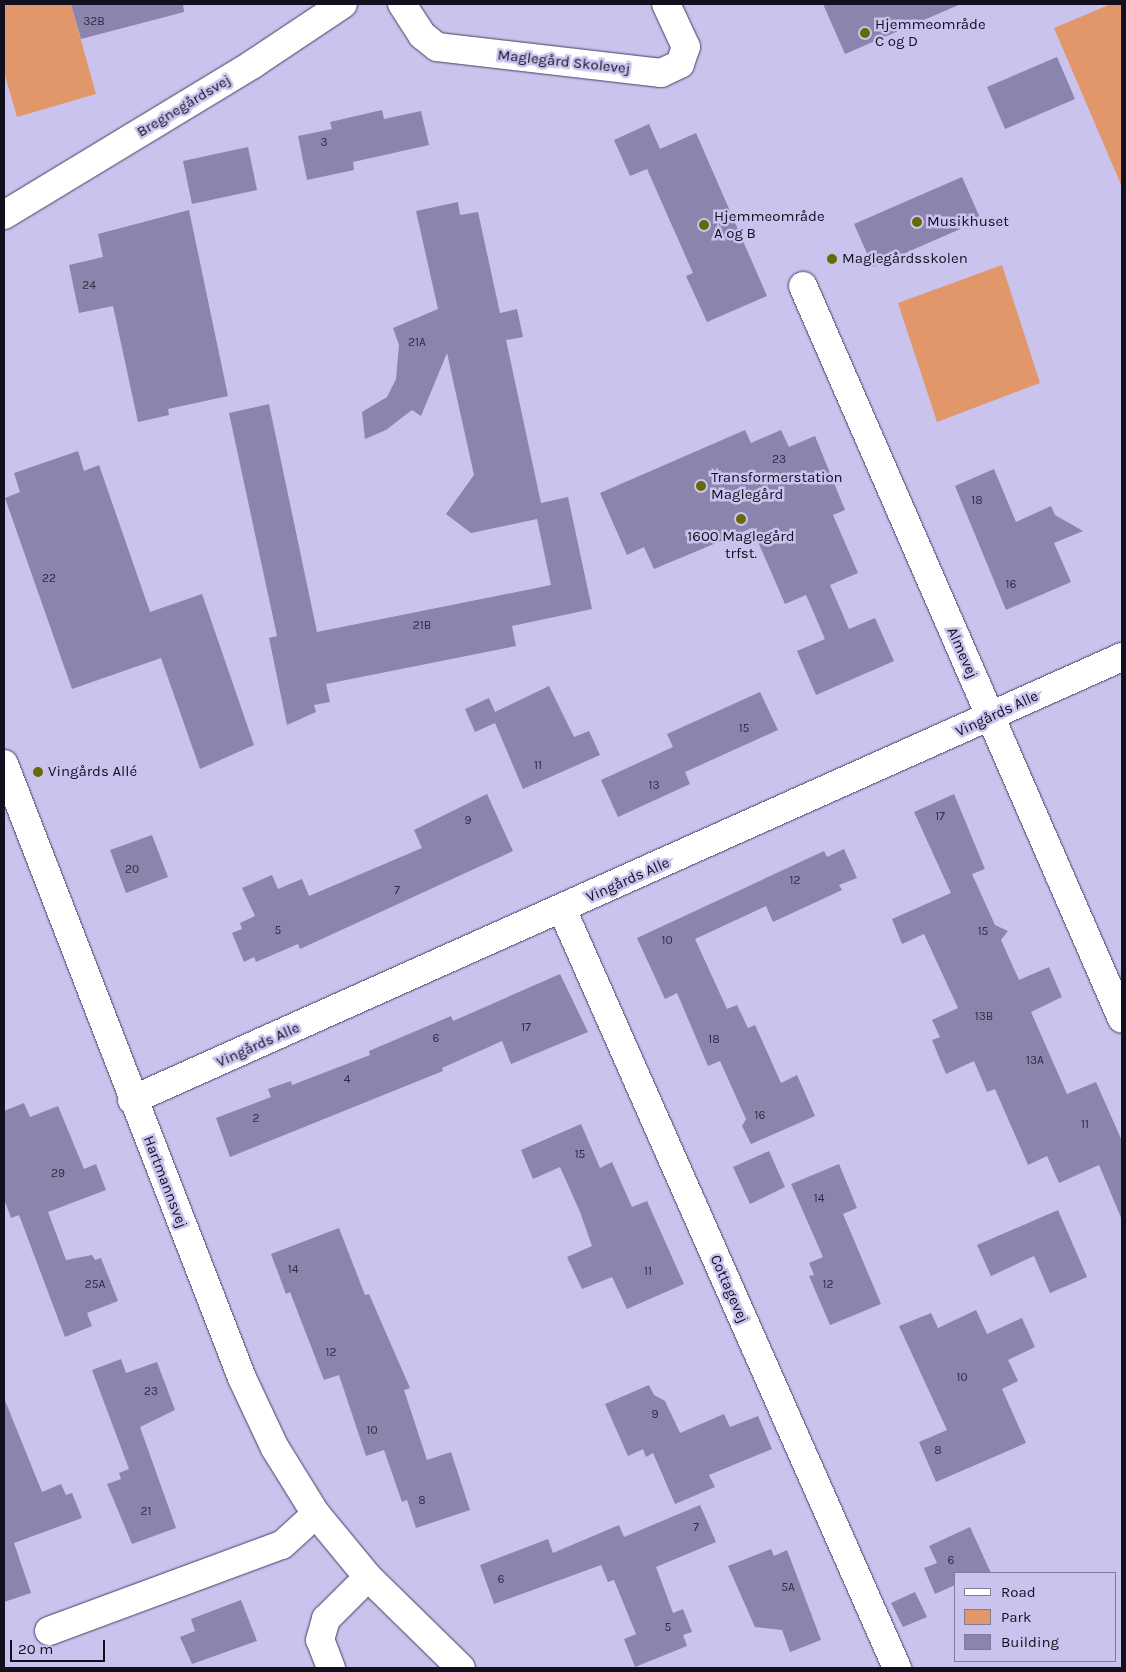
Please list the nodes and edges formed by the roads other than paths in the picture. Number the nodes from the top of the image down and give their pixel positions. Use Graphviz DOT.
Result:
graph roads {
  1 [pos="343,4"];
  2 [pos="402,4"];
  3 [pos="666,4"];
  4 [pos="10,215"];
  5 [pos="803,286"];
  6 [pos="1122,657"];
  7 [pos="991,718"];
  8 [pos="4,764"];
  9 [pos="562,909"];
  10 [pos="1122,1019"];
  11 [pos="132,1100"];
  12 [pos="316,1514"];
  13 [pos="368,1577"];
  14 [pos="48,1631"];
  15 [pos="331,1668"];
  16 [pos="461,1668"];
  17 [pos="897,1668"];
  1 -- 4 [label="street, Bregnegårdsvej"];
  2 -- 3 [label="street, Maglegård Skolevej"];
  5 -- 7 [label="street, Almevej"];
  6 -- 7 [label="street, Vingårds Alle"];
  7 -- 9 [label="street, Vingårds Alle"];
  7 -- 10 [label="street, Almevej"];
  8 -- 11 [label="street, Hartmannsvej"];
  9 -- 11 [label="street, Vingårds Alle"];
  9 -- 17 [label="street, Cottagevej"];
  11 -- 12 [label="street, Hartmannsvej"];
  12 -- 13 [label="street, Hartmannsvej"];
  12 -- 14 [label="street"];
  13 -- 15 [label="street"];
  13 -- 16 [label="street, Hartmannsvej"];
}
